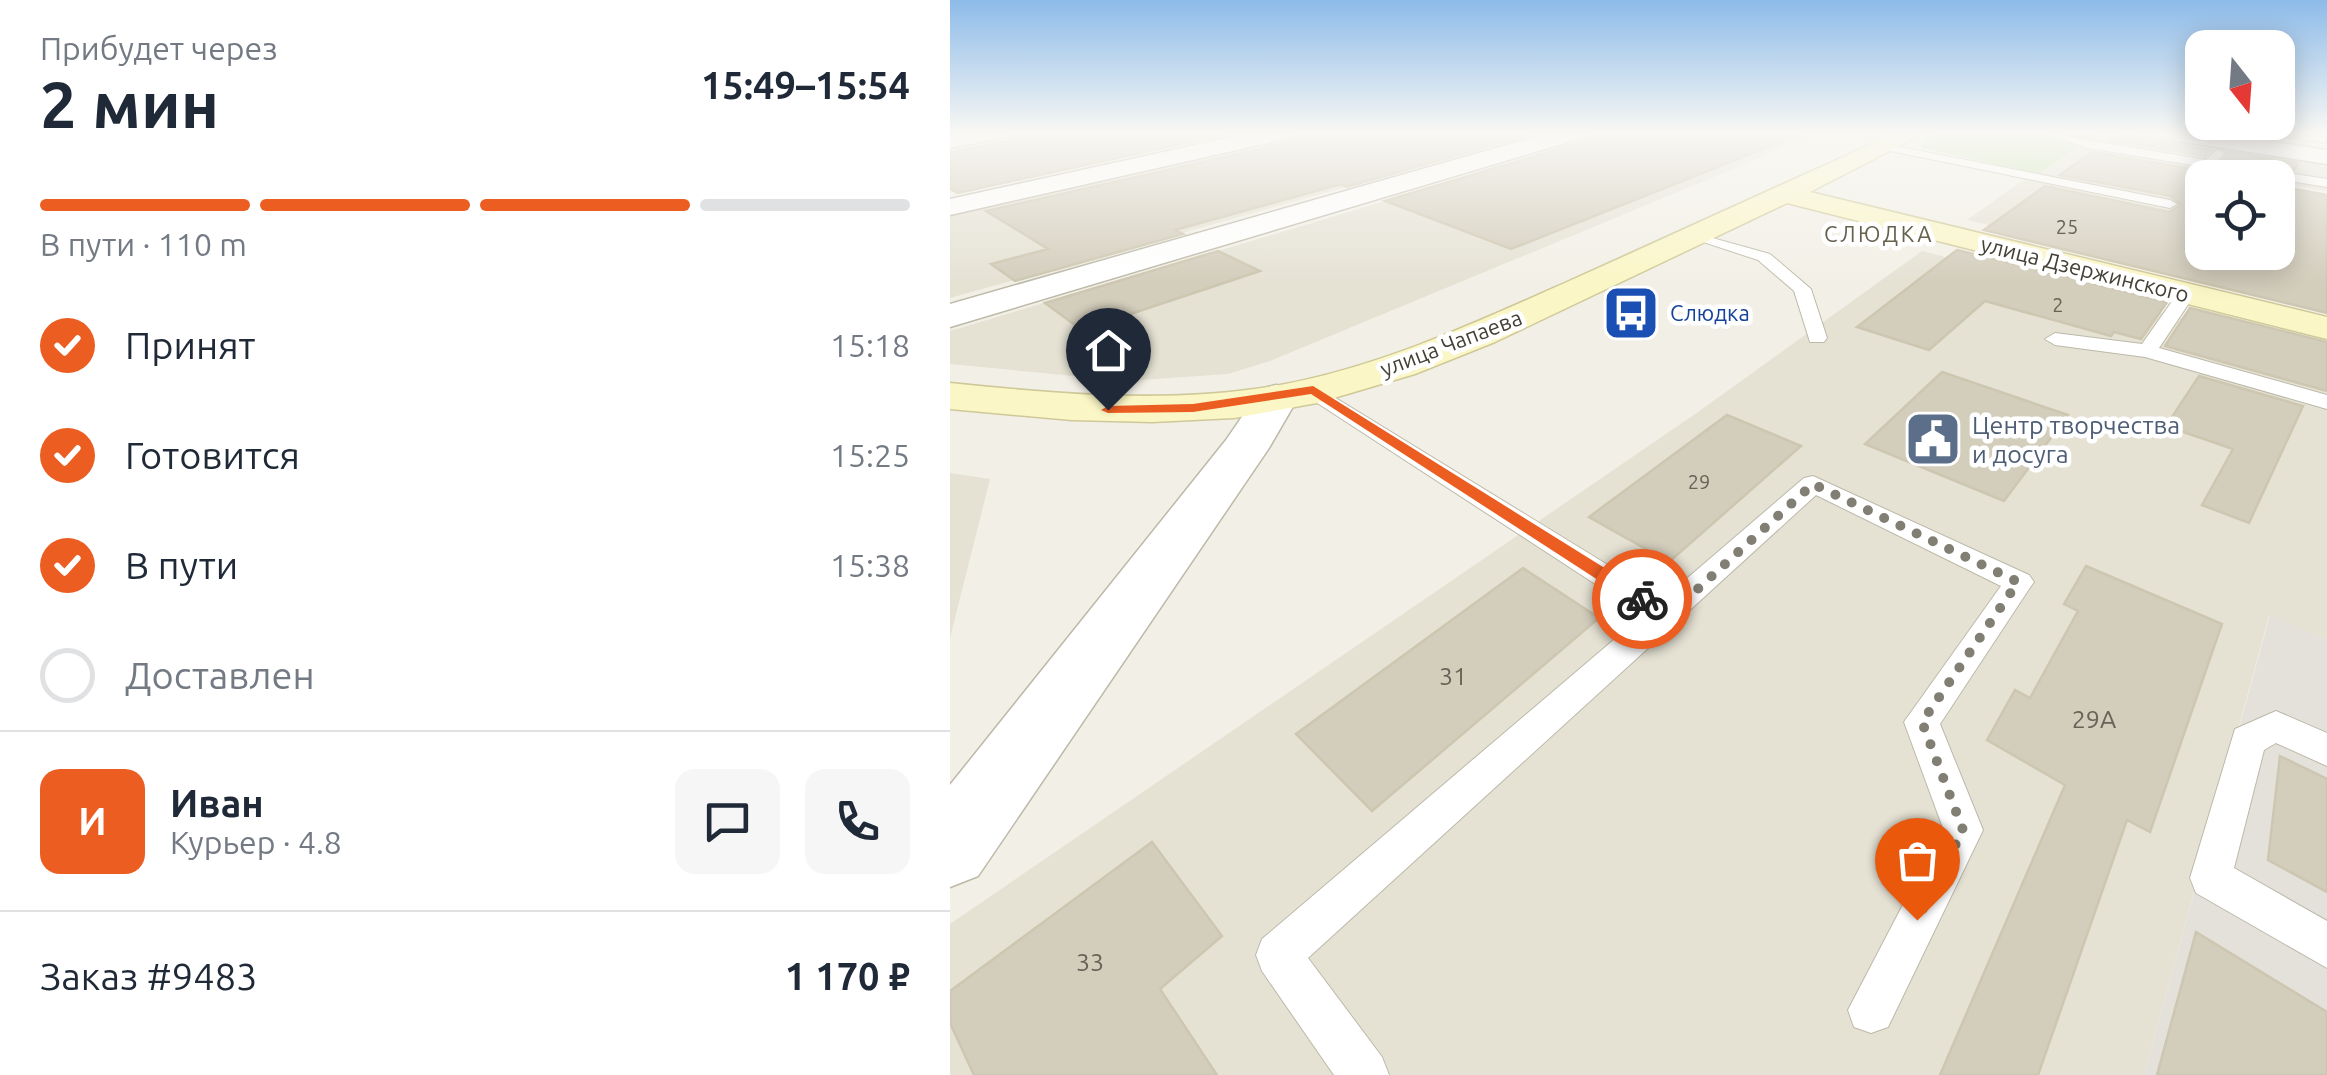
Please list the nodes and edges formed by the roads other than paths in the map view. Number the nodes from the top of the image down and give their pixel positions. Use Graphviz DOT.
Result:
graph roads {
  1 [pos="1061,182"];
  2 [pos="1407,182"];
  3 [pos="1809,182"];
  4 [pos="2061,182"];
  5 [pos="1784,194"];
  6 [pos="2170,204"];
  7 [pos="950,207"];
  8 [pos="1696,235"];
  9 [pos="2186,294"];
  10 [pos="950,316"];
  11 [pos="2327,328"];
  12 [pos="1817,338"];
  13 [pos="2054,339"];
  14 [pos="2147,351"];
  15 [pos="1295,394"];
  16 [pos="950,396"];
  17 [pos="2327,402"];
  18 [pos="1668,616"];
  19 [pos="2327,750"];
  20 [pos="950,848"];
  21 [pos="2327,946"];
  22 [pos="1871,1010"];
  23 [pos="1364,1075"];
  1 -- 7 [label="street"];
  2 -- 10 [label="street"];
  3 -- 5 [label="main road, улица Чапаева"];
  4 -- 6 [label="lane"];
  5 -- 8 [label="main road, улица Чапаева"];
  5 -- 9 [label="main road, улица Дзержинского"];
  8 -- 12 [label="lane"];
  8 -- 15 [label="main road, улица Чапаева"];
  9 -- 11 [label="main road, улица Дзержинского"];
  9 -- 14 [label="lane"];
  13 -- 14 [label="lane"];
  14 -- 17 [label="lane"];
  15 -- 16 [label="main road, улица Чапаева"];
  15 -- 18 [label="lane"];
  15 -- 20 [label="street"];
  18 -- 22 [label="lane"];
  18 -- 23 [label="lane"];
  19 -- 21 [label="lane"];
}
